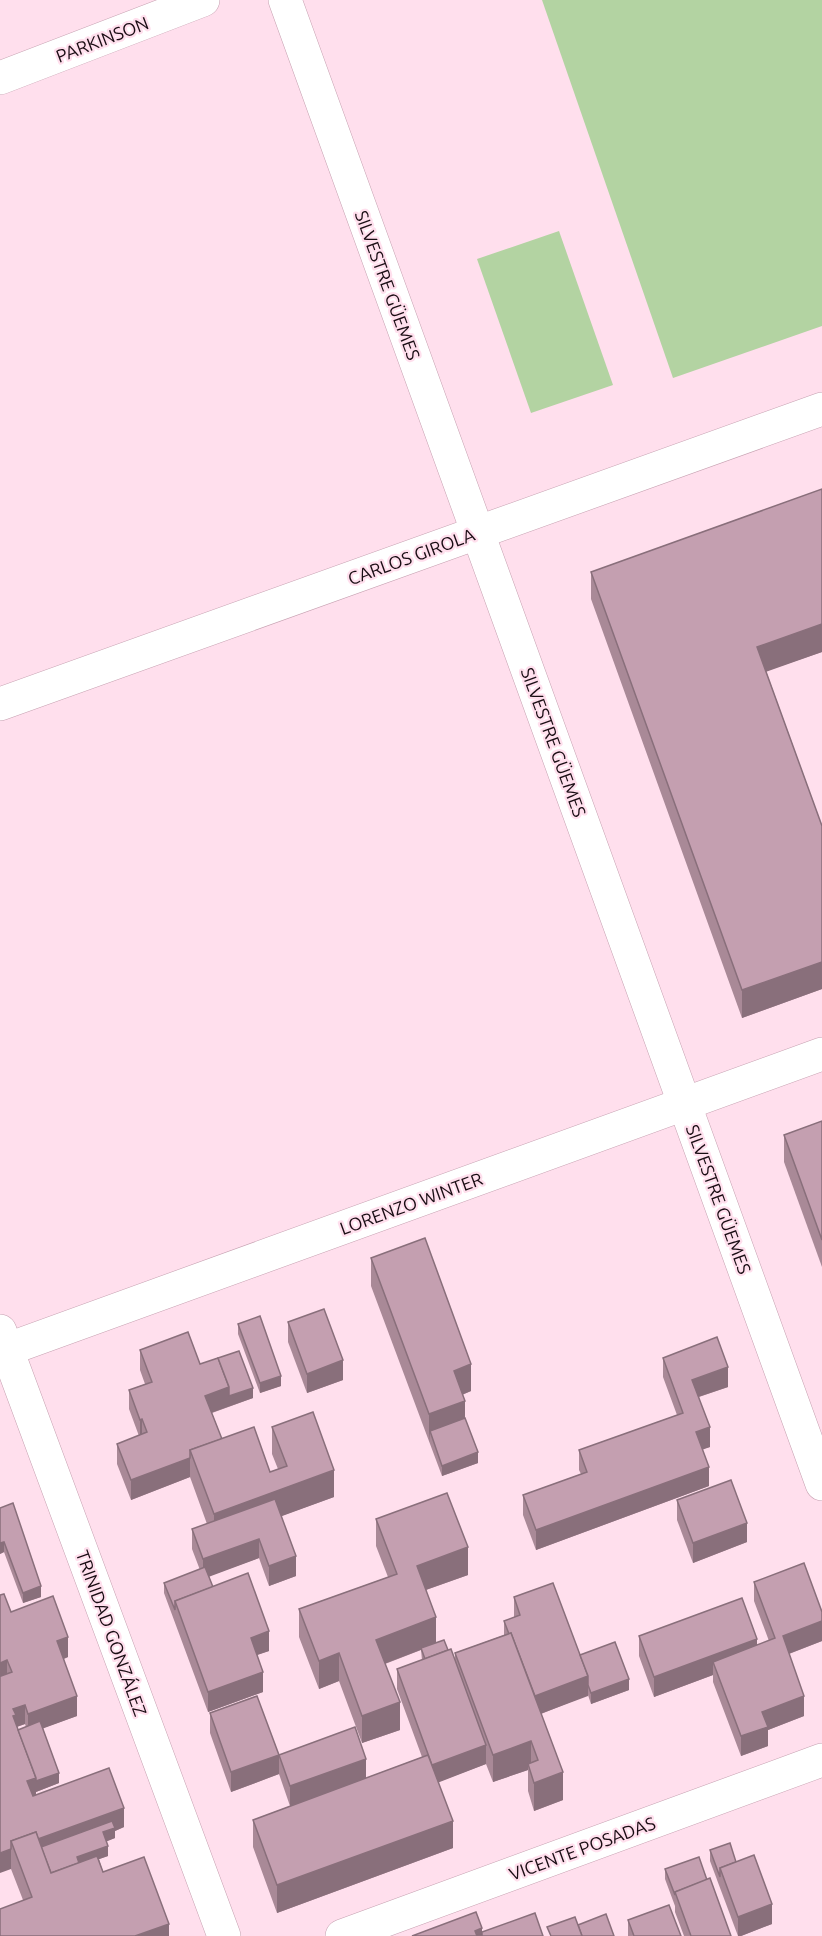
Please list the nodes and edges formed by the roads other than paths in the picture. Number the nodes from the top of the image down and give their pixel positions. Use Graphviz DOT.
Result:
graph roads {
  1 [pos="203,0"];
  2 [pos="285,0"];
  3 [pos="0,78"];
  4 [pos="822,409"];
  5 [pos="478,532"];
  6 [pos="0,704"];
  7 [pos="822,1054"];
  8 [pos="685,1104"];
  9 [pos="2,1344"];
  10 [pos="822,1484"];
  11 [pos="822,1761"];
  12 [pos="225,1936"];
  13 [pos="342,1936"];
  1 -- 3 [label="street, PARKINSON"];
  2 -- 5 [label="street, SILVESTRE GÜEMES"];
  4 -- 5 [label="street, CARLOS GIROLA"];
  5 -- 6 [label="street, CARLOS GIROLA"];
  5 -- 8 [label="street, SILVESTRE GÜEMES"];
  7 -- 8 [label="street, LORENZO WINTER"];
  8 -- 9 [label="street, LORENZO WINTER"];
  8 -- 10 [label="street, SILVESTRE GÜEMES"];
  9 -- 12 [label="street, TRINIDAD GONZÁLEZ"];
  11 -- 13 [label="street, VICENTE POSADAS"];
}
